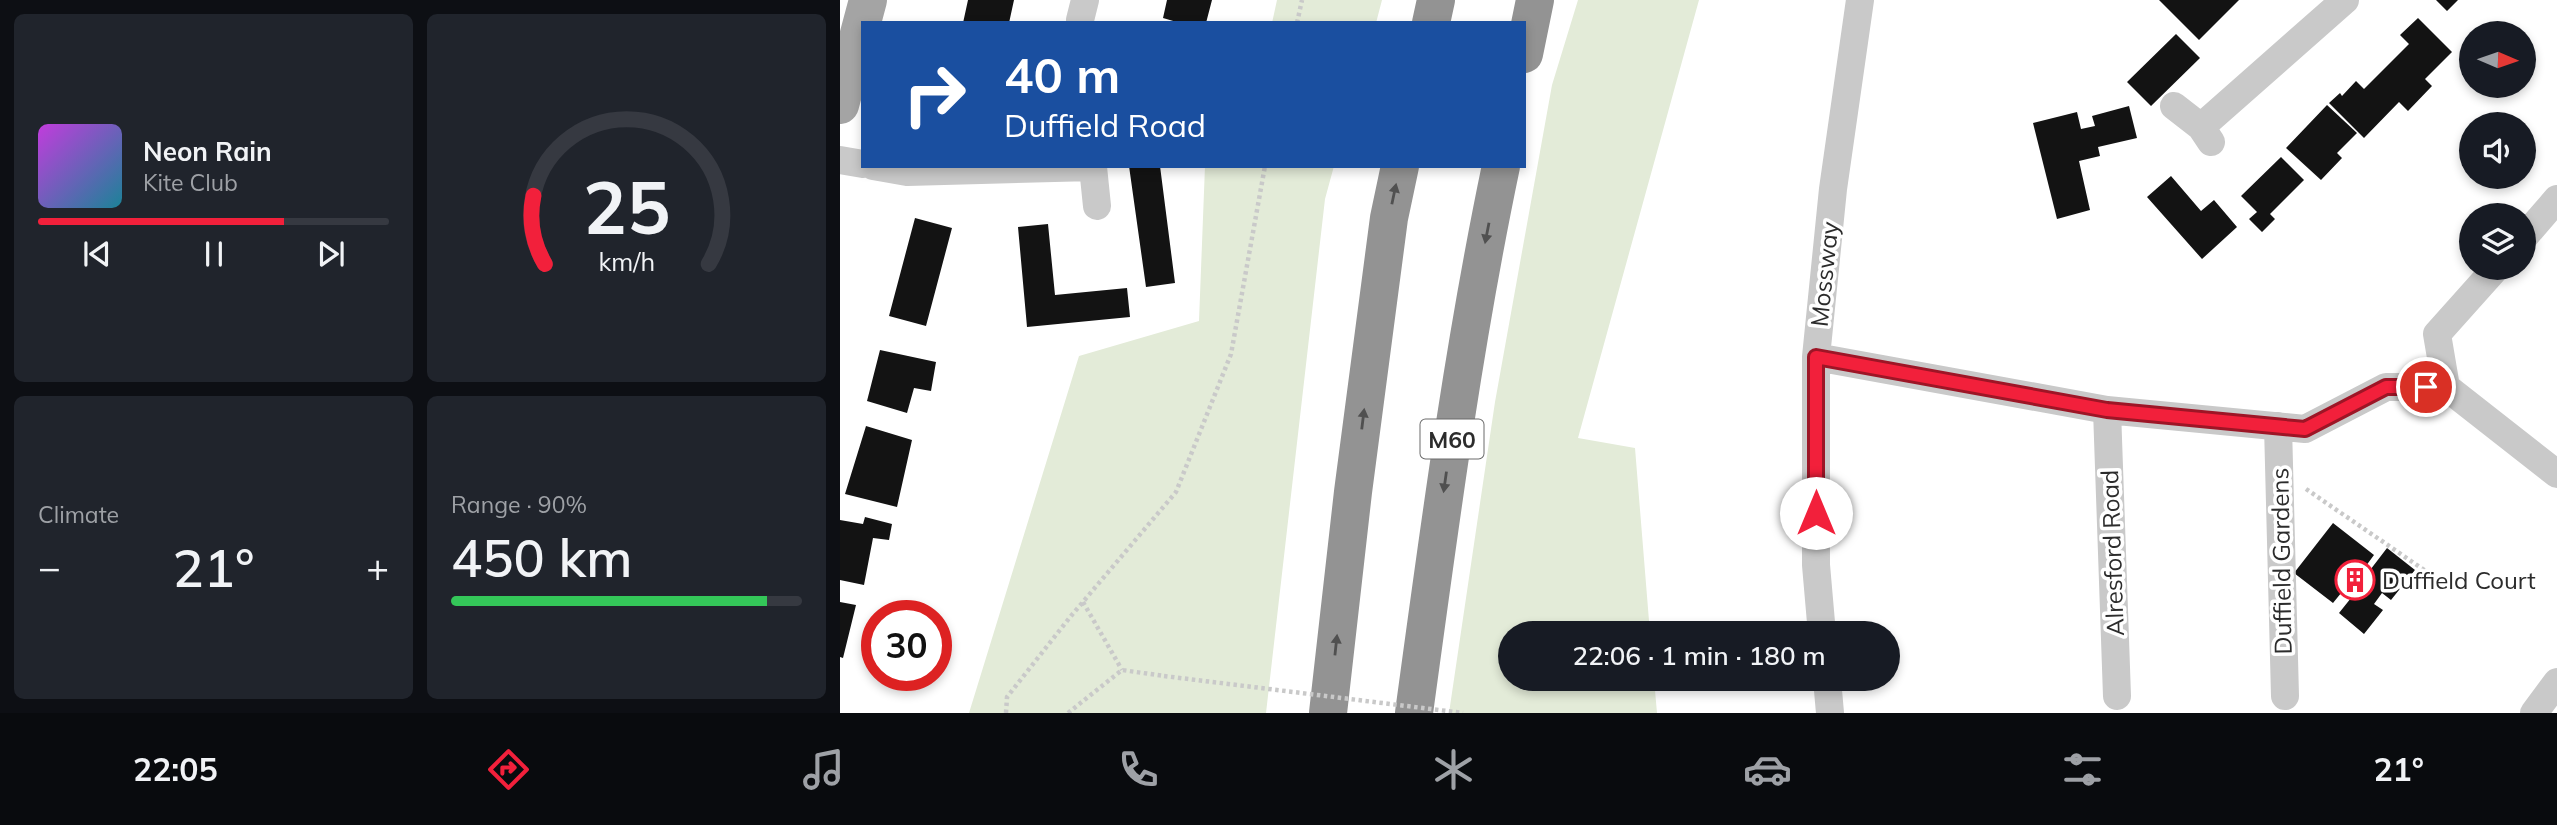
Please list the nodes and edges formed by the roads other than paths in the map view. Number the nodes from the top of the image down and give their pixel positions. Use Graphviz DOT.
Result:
graph roads {
  1 [pos="868,0"];
  2 [pos="1436,0"];
  3 [pos="1535,0"];
  4 [pos="1860,0"];
  5 [pos="2345,0"];
  6 [pos="862,21"];
  7 [pos="1431,21"];
  8 [pos="861,26"];
  9 [pos="1526,44"];
  10 [pos="840,104"];
  11 [pos="2175,106"];
  12 [pos="840,160"];
  13 [pos="861,164"];
  14 [pos="884,168"];
  15 [pos="1056,168"];
  16 [pos="1093,168"];
  17 [pos="1400,168"];
  18 [pos="1501,168"];
  19 [pos="2557,199"];
  20 [pos="1097,206"];
  21 [pos="2536,223"];
  22 [pos="2485,280"];
  23 [pos="1816,357"];
  24 [pos="2446,387"];
  25 [pos="2107,410"];
  26 [pos="2278,426"];
  27 [pos="2557,474"];
  28 [pos="1821,621"];
  29 [pos="2557,682"];
  30 [pos="1828,691"];
  31 [pos="2117,696"];
  32 [pos="2285,696"];
  33 [pos="1328,713"];
  34 [pos="1414,713"];
  35 [pos="1830,713"];
  36 [pos="2534,713"];
  1 -- 6 [label="main road"];
  2 -- 7 [label="highway"];
  3 -- 9 [label="highway"];
  4 -- 23 [label="street, Mossway"];
  5 -- 11 [label="street"];
  8 -- 10 [label="main road"];
  12 -- 13 [label="street"];
  14 -- 15 [label="street"];
  16 -- 20 [label="street"];
  33 -- 17 [label="highway, one-way"];
  18 -- 34 [label="highway, M60, one-way"];
  19 -- 21 [label="street"];
  22 -- 24 [label="street"];
  23 -- 25 [label="street"];
  23 -- 28 [label="street, Mossway"];
  24 -- 26 [label="street"];
  24 -- 27 [label="street"];
  25 -- 26 [label="street"];
  25 -- 31 [label="street, Alresford Road"];
  26 -- 32 [label="street, Duffield Gardens"];
  29 -- 36 [label="street"];
  30 -- 35 [label="street"];
}
